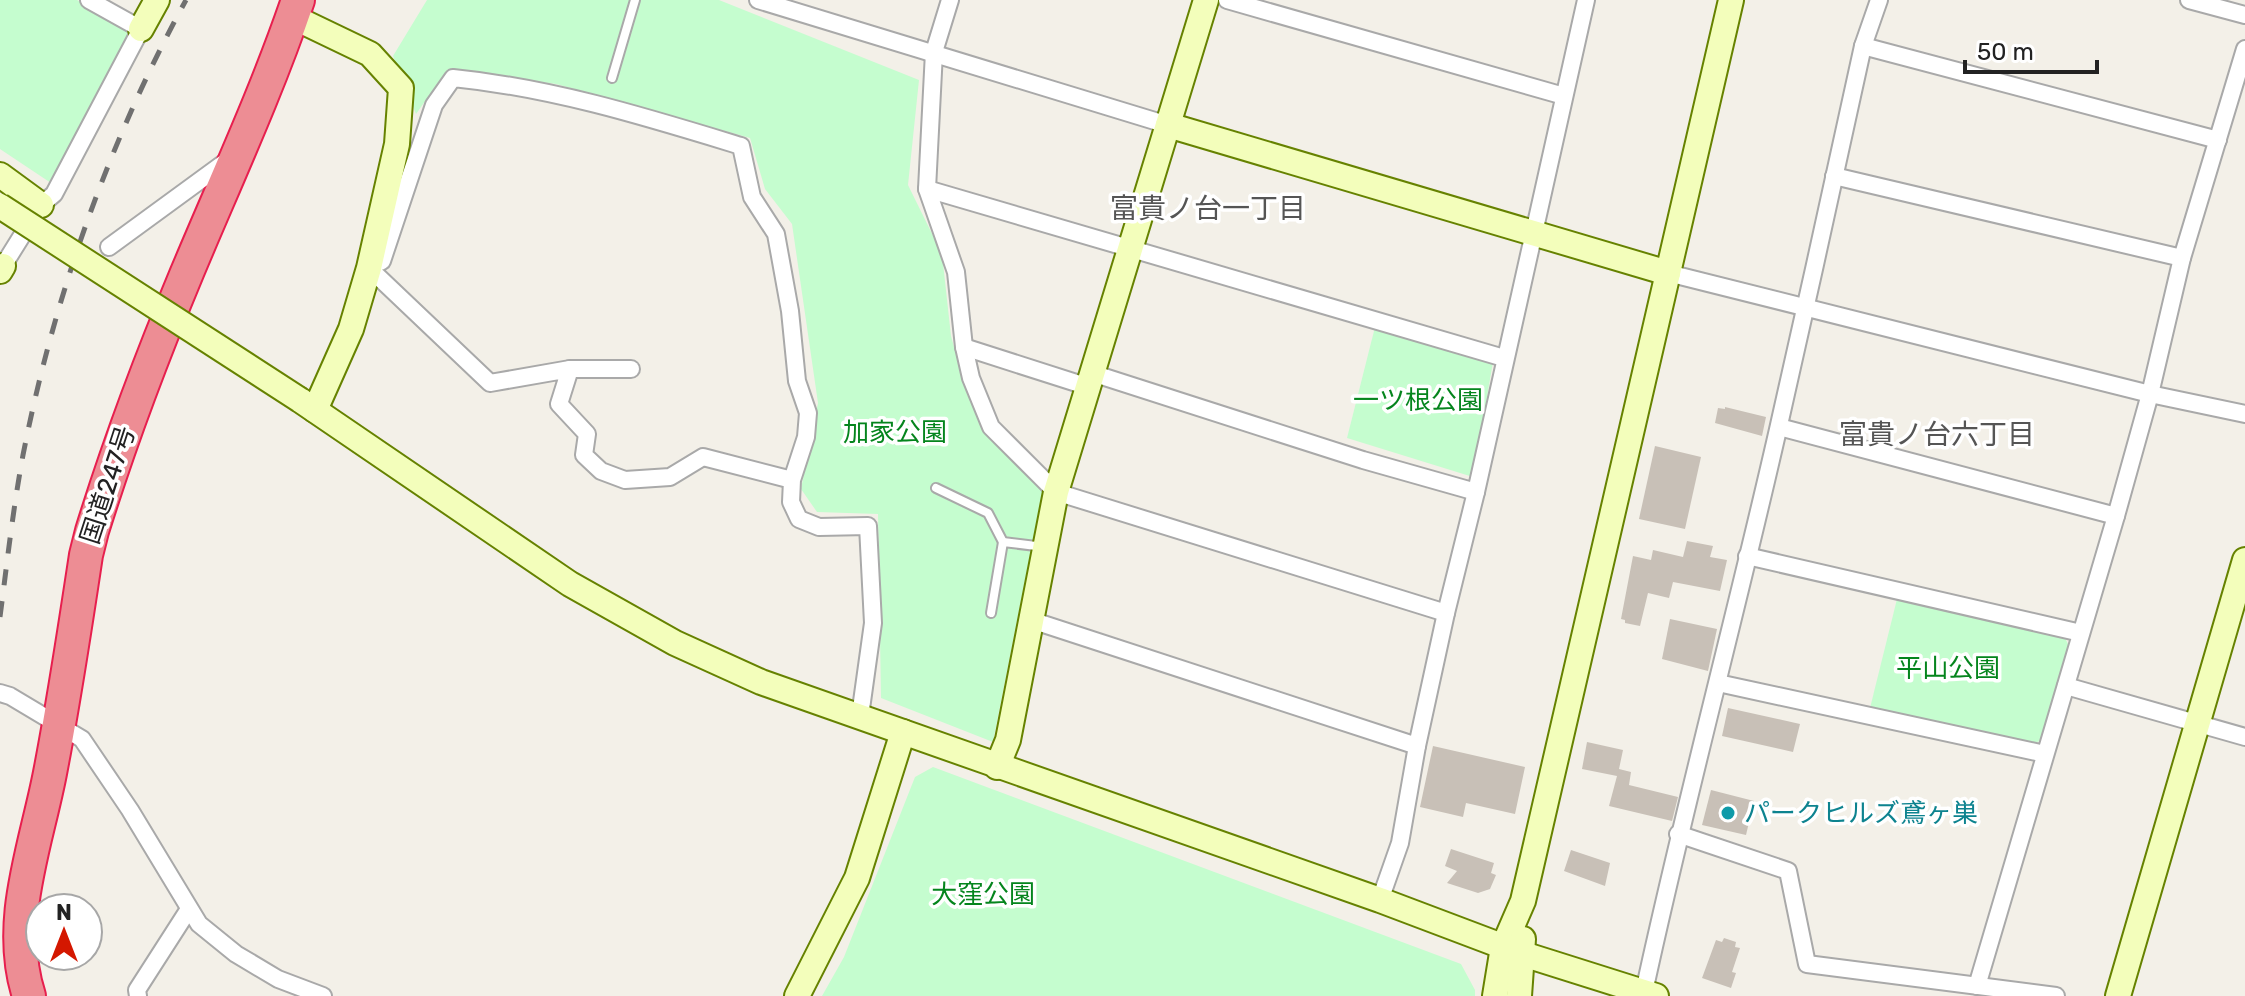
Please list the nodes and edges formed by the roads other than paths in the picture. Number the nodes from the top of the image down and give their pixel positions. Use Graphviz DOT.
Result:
graph roads {
  1 [pos="89,0"];
  2 [pos="157,0"];
  3 [pos="635,0"];
  4 [pos="758,0"];
  5 [pos="950,0"];
  6 [pos="1206,0"];
  7 [pos="1227,0"];
  8 [pos="1586,0"];
  9 [pos="1731,0"];
  10 [pos="1879,0"];
  11 [pos="2189,0"];
  12 [pos="296,8"];
  13 [pos="2245,15"];
  14 [pos="141,29"];
  15 [pos="1863,46"];
  16 [pos="2245,49"];
  17 [pos="934,52"];
  18 [pos="612,78"];
  19 [pos="1564,96"];
  20 [pos="1168,125"];
  21 [pos="2218,140"];
  22 [pos="239,152"];
  23 [pos="0,175"];
  24 [pos="1834,176"];
  25 [pos="927,189"];
  26 [pos="41,205"];
  27 [pos="0,206"];
  28 [pos="1535,233"];
  29 [pos="109,247"];
  30 [pos="1130,250"];
  31 [pos="2182,258"];
  32 [pos="1,267"];
  33 [pos="369,268"];
  34 [pos="1668,273"];
  35 [pos="1805,307"];
  36 [pos="964,347"];
  37 [pos="1504,358"];
  38 [pos="570,369"];
  39 [pos="631,369"];
  40 [pos="1091,380"];
  41 [pos="2150,394"];
  42 [pos="308,405"];
  43 [pos="2245,414"];
  44 [pos="1779,427"];
  45 [pos="792,480"];
  46 [pos="936,488"];
  47 [pos="1056,492"];
  48 [pos="1476,492"];
  49 [pos="2116,516"];
  50 [pos="1003,542"];
  51 [pos="1045,547"];
  52 [pos="1747,556"];
  53 [pos="2245,560"];
  54 [pos="991,613"];
  55 [pos="1446,613"];
  56 [pos="1031,620"];
  57 [pos="2081,633"];
  58 [pos="1718,683"];
  59 [pos="2066,686"];
  60 [pos="0,693"];
  61 [pos="860,716"];
  62 [pos="57,724"];
  63 [pos="2198,725"];
  64 [pos="903,732"];
  65 [pos="2245,737"];
  66 [pos="1417,746"];
  67 [pos="2045,754"];
  68 [pos="997,767"];
  69 [pos="1678,834"];
  70 [pos="1380,900"];
  71 [pos="189,909"];
  72 [pos="1513,950"];
  73 [pos="1977,986"];
  74 [pos="1650,994"];
  75 [pos="29,996"];
  76 [pos="138,996"];
  77 [pos="323,996"];
  78 [pos="797,996"];
  79 [pos="1495,996"];
  80 [pos="1519,996"];
  81 [pos="2056,996"];
  82 [pos="2118,996"];
  1 -- 14 [label="street"];
  2 -- 14 [label="street"];
  3 -- 18 [label="lane"];
  4 -- 17 [label="street"];
  5 -- 17 [label="street"];
  6 -- 20 [label="street"];
  7 -- 19 [label="street"];
  8 -- 19 [label="street"];
  9 -- 34 [label="street"];
  10 -- 15 [label="street"];
  11 -- 13 [label="street"];
  12 -- 22 [label="highway, 国道247号"];
  12 -- 33 [label="street"];
  14 -- 26 [label="street"];
  15 -- 21 [label="street"];
  15 -- 24 [label="street"];
  16 -- 21 [label="street"];
  17 -- 20 [label="street"];
  17 -- 25 [label="street"];
  19 -- 28 [label="street"];
  20 -- 28 [label="street"];
  20 -- 30 [label="street"];
  21 -- 31 [label="street"];
  22 -- 29 [label="street"];
  22 -- 62 [label="highway, 国道247号"];
  23 -- 26 [label="street"];
  24 -- 31 [label="street"];
  24 -- 35 [label="street"];
  25 -- 30 [label="street"];
  25 -- 36 [label="street"];
  26 -- 32 [label="street"];
  27 -- 42 [label="street, bridge"];
  28 -- 34 [label="street"];
  28 -- 37 [label="street"];
  30 -- 37 [label="street"];
  30 -- 40 [label="street"];
  31 -- 41 [label="street"];
  33 -- 38 [label="street"];
  33 -- 42 [label="street"];
  33 -- 45 [label="street"];
  34 -- 35 [label="street"];
  34 -- 72 [label="street"];
  35 -- 41 [label="street"];
  35 -- 44 [label="street"];
  36 -- 40 [label="street"];
  36 -- 47 [label="street"];
  37 -- 48 [label="street"];
  38 -- 39 [label="street"];
  38 -- 45 [label="street"];
  40 -- 47 [label="street"];
  40 -- 48 [label="street"];
  41 -- 43 [label="street"];
  41 -- 49 [label="street"];
  42 -- 61 [label="street"];
  44 -- 49 [label="street"];
  44 -- 52 [label="street"];
  45 -- 61 [label="street"];
  46 -- 50 [label="lane"];
  47 -- 51 [label="street"];
  47 -- 55 [label="street"];
  48 -- 55 [label="street"];
  49 -- 57 [label="street"];
  50 -- 51 [label="lane"];
  50 -- 54 [label="lane"];
  51 -- 56 [label="street"];
  52 -- 57 [label="street"];
  52 -- 58 [label="street"];
  53 -- 63 [label="street"];
  55 -- 66 [label="street"];
  56 -- 66 [label="street"];
  56 -- 68 [label="street"];
  57 -- 59 [label="street"];
  58 -- 67 [label="street"];
  58 -- 69 [label="street"];
  59 -- 63 [label="street"];
  59 -- 67 [label="street"];
  60 -- 62 [label="street"];
  61 -- 64 [label="street"];
  62 -- 71 [label="street"];
  62 -- 75 [label="highway, 国道247号"];
  63 -- 65 [label="street"];
  63 -- 82 [label="street"];
  64 -- 68 [label="street"];
  64 -- 78 [label="street"];
  66 -- 70 [label="street"];
  67 -- 73 [label="street"];
  68 -- 70 [label="street"];
  69 -- 73 [label="street"];
  69 -- 74 [label="street"];
  70 -- 72 [label="street"];
  71 -- 76 [label="street"];
  71 -- 77 [label="street"];
  72 -- 74 [label="street"];
  72 -- 79 [label="street"];
  72 -- 80 [label="street"];
  73 -- 81 [label="street"];
}
